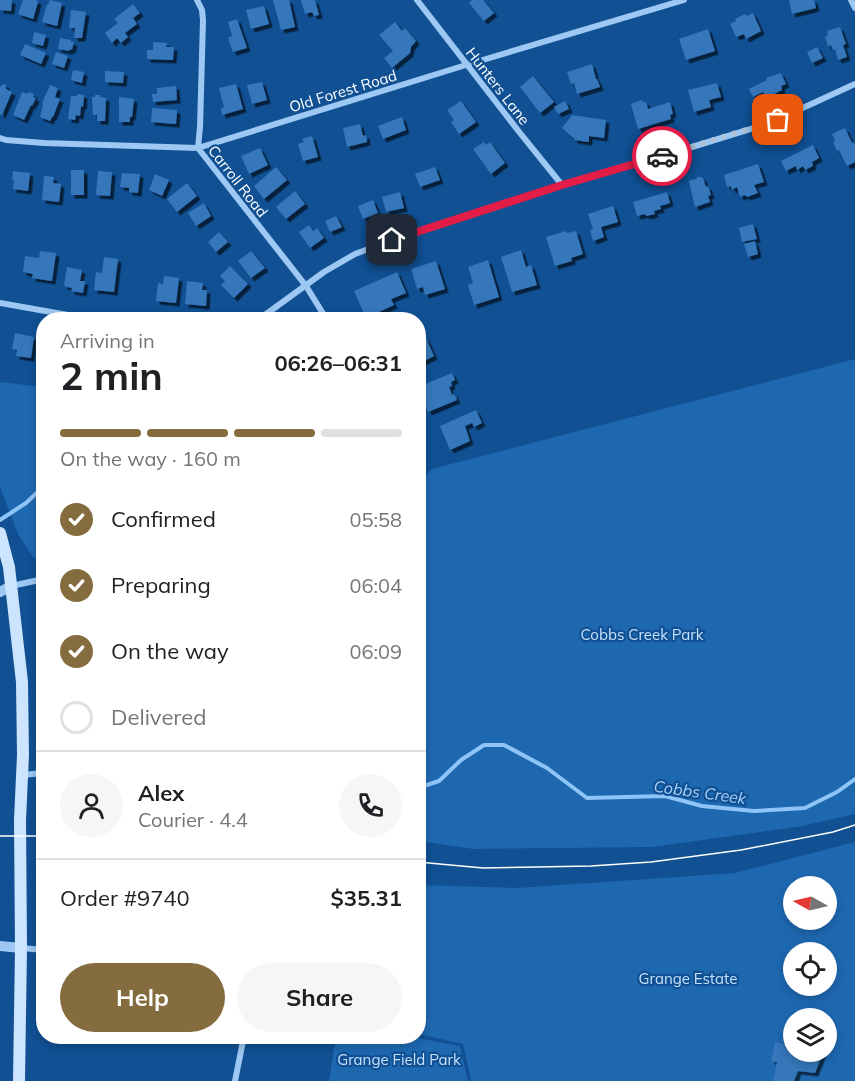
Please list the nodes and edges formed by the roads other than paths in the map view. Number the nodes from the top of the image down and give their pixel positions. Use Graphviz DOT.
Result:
graph roads {
  1 [pos="199,0"];
  2 [pos="417,0"];
  3 [pos="684,0"];
  4 [pos="851,0"];
  5 [pos="855,8"];
  6 [pos="466,64"];
  7 [pos="855,84"];
  8 [pos="0,138"];
  9 [pos="198,148"];
  10 [pos="562,185"];
  11 [pos="306,286"];
  12 [pos="0,303"];
  13 [pos="51,312"];
  14 [pos="269,312"];
  15 [pos="322,312"];
  16 [pos="0,533"];
  17 [pos="36,581"];
  18 [pos="6,589"];
  19 [pos="36,773"];
  20 [pos="22,774"];
  21 [pos="0,946"];
  22 [pos="21,948"];
  23 [pos="36,949"];
  24 [pos="242,1044"];
  25 [pos="19,1081"];
  26 [pos="235,1081"];
  1 -- 9 [label="street, Carroll Road"];
  2 -- 6 [label="street, Hunters Lane"];
  3 -- 6 [label="street, Old Forest Road"];
  4 -- 5 [label="street"];
  6 -- 9 [label="street, Old Forest Road"];
  6 -- 10 [label="street, Hunters Lane"];
  7 -- 10 [label="street"];
  8 -- 9 [label="street, Old Forest Road"];
  9 -- 11 [label="street, Carroll Road"];
  10 -- 11 [label="street"];
  11 -- 14 [label="street"];
  11 -- 15 [label="street, Carroll Road"];
  12 -- 13 [label="street"];
  16 -- 18 [label="main road"];
  17 -- 18 [label="street"];
  18 -- 20 [label="main road"];
  19 -- 20 [label="street"];
  20 -- 22 [label="main road"];
  21 -- 22 [label="street"];
  22 -- 23 [label="street"];
  22 -- 25 [label="main road"];
  24 -- 26 [label="street"];
}
